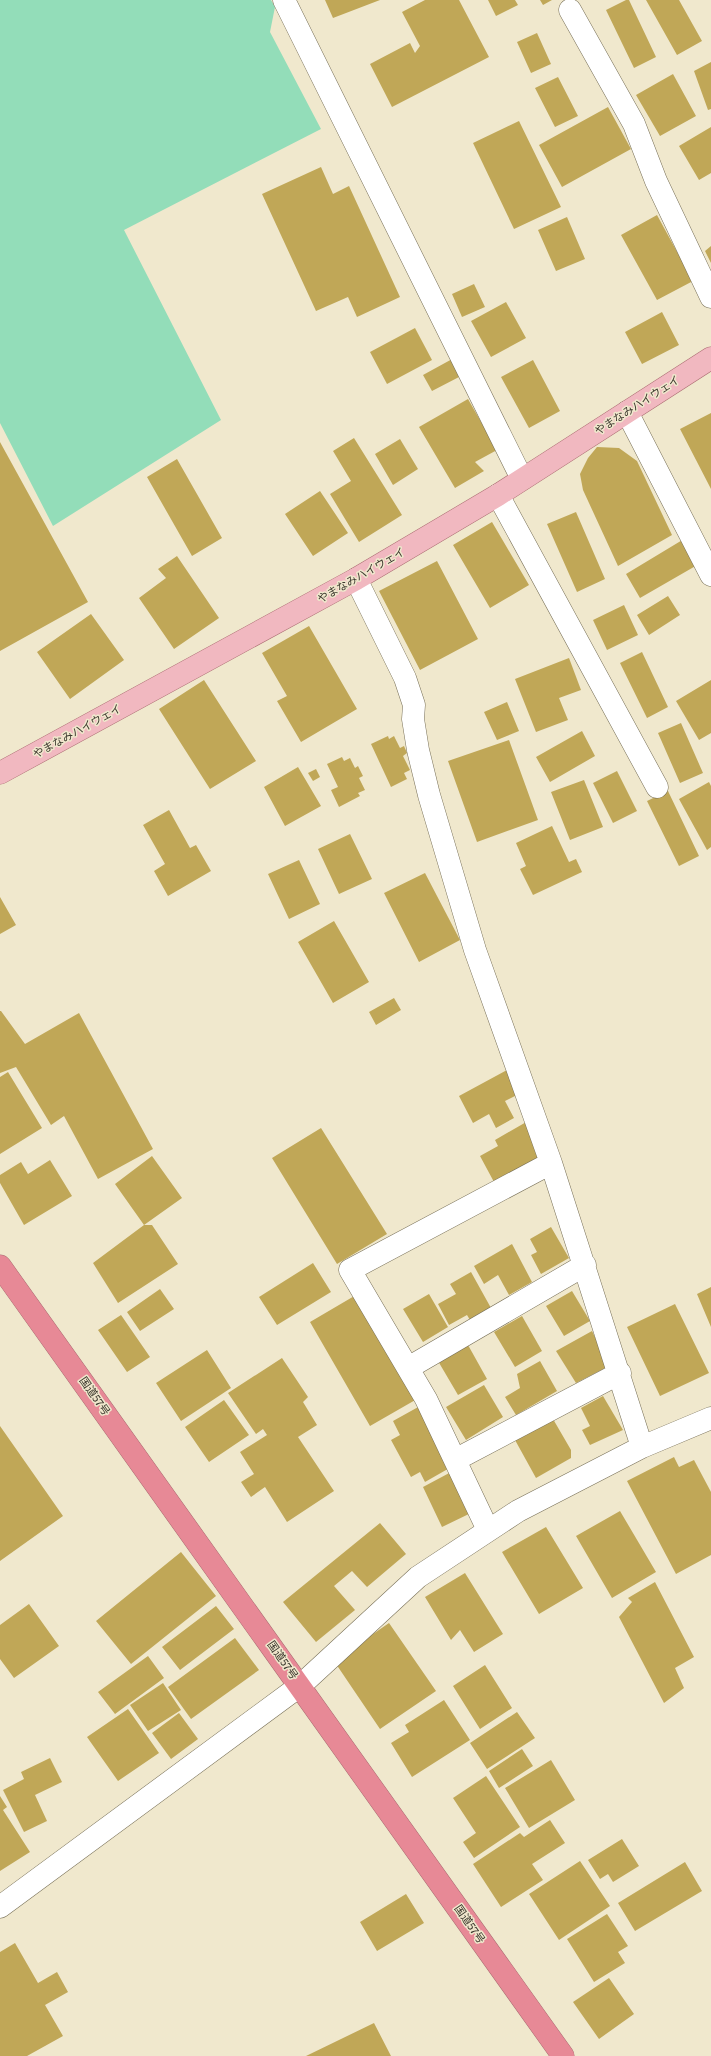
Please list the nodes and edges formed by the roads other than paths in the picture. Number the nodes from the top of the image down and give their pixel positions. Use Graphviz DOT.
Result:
graph roads {
  1 [pos="284,0"];
  2 [pos="570,10"];
  3 [pos="711,297"];
  4 [pos="711,358"];
  5 [pos="627,412"];
  6 [pos="522,479"];
  7 [pos="498,495"];
  8 [pos="711,576"];
  9 [pos="356,580"];
  10 [pos="0,774"];
  11 [pos="657,787"];
  12 [pos="551,1163"];
  13 [pos="585,1265"];
  14 [pos="0,1266"];
  15 [pos="408,1368"];
  16 [pos="620,1373"];
  17 [pos="711,1418"];
  18 [pos="642,1447"];
  19 [pos="455,1460"];
  20 [pos="488,1530"];
  21 [pos="300,1685"];
  22 [pos="0,1907"];
  23 [pos="563,2056"];
  1 -- 6 [label="street"];
  2 -- 3 [label="street"];
  4 -- 5 [label="main road, やまなみハイウェイ"];
  5 -- 6 [label="main road, やまなみハイウェイ"];
  5 -- 8 [label="street"];
  6 -- 7 [label="main road, やまなみハイウェイ"];
  7 -- 9 [label="main road, やまなみハイウェイ"];
  7 -- 11 [label="street"];
  9 -- 10 [label="main road, やまなみハイウェイ"];
  9 -- 12 [label="street"];
  12 -- 13 [label="street"];
  12 -- 15 [label="street"];
  13 -- 15 [label="street"];
  13 -- 16 [label="street"];
  14 -- 21 [label="highway, 国道57号"];
  15 -- 19 [label="street"];
  16 -- 18 [label="street"];
  16 -- 19 [label="street"];
  17 -- 18 [label="street"];
  18 -- 20 [label="street"];
  19 -- 20 [label="street"];
  20 -- 21 [label="street"];
  21 -- 22 [label="street"];
  21 -- 23 [label="highway, 国道57号"];
}
